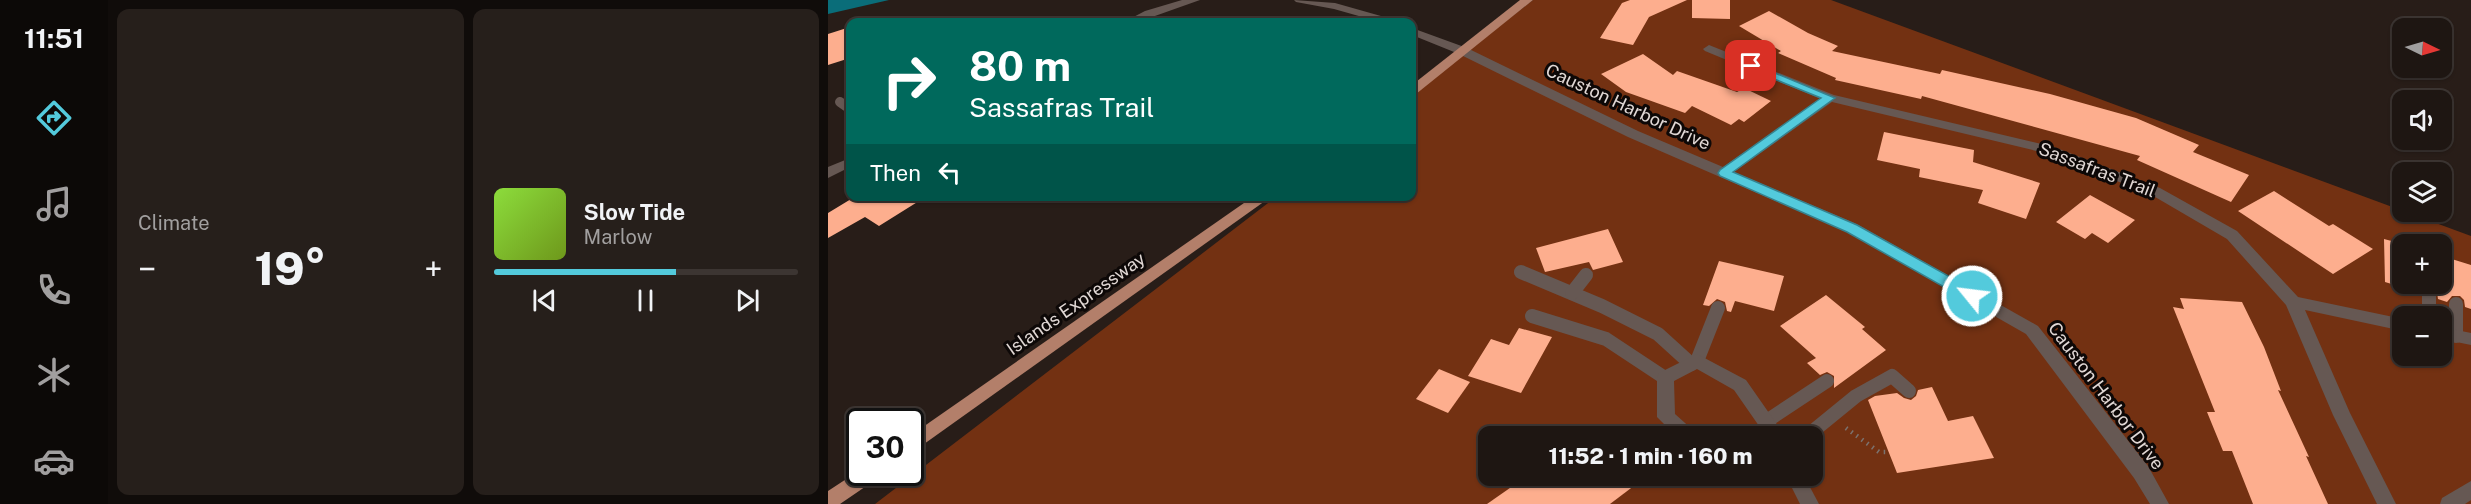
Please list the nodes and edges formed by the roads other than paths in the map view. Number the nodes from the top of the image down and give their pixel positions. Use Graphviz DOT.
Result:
graph roads {
  1 [pos="1194,0"];
  2 [pos="1300,0"];
  3 [pos="1527,0"];
  4 [pos="1138,18"];
  5 [pos="1377,18"];
  6 [pos="1416,33"];
  7 [pos="1709,49"];
  8 [pos="1462,51"];
  9 [pos="1416,88"];
  10 [pos="1830,98"];
  11 [pos="840,102"];
  12 [pos="846,107"];
  13 [pos="846,164"];
  14 [pos="828,173"];
  15 [pos="1724,173"];
  16 [pos="1258,201"];
  17 [pos="1521,272"];
  18 [pos="1586,275"];
  19 [pos="1572,293"];
  20 [pos="2429,296"];
  21 [pos="2294,302"];
  22 [pos="2456,304"];
  23 [pos="2429,306"];
  24 [pos="1718,308"];
  25 [pos="1532,316"];
  26 [pos="2392,323"];
  27 [pos="2456,336"];
  28 [pos="1694,362"];
  29 [pos="1665,378"];
  30 [pos="1827,381"];
  31 [pos="1908,391"];
  32 [pos="1765,422"];
  33 [pos="1673,426"];
  34 [pos="1768,426"];
  35 [pos="1820,426"];
  36 [pos="924,436"];
  37 [pos="851,486"];
  38 [pos="1801,486"];
  39 [pos="2471,489"];
  40 [pos="828,502"];
  41 [pos="1810,504"];
  42 [pos="2160,504"];
  43 [pos="2387,504"];
  44 [pos="2449,504"];
  1 -- 4 [label="street"];
  2 -- 5 [label="street"];
  3 -- 8 [label="main road"];
  6 -- 8 [label="street, Causton Harbor Drive"];
  7 -- 10 [label="street, Sassafras Trail"];
  8 -- 9 [label="main road"];
  8 -- 15 [label="street, Causton Harbor Drive"];
  10 -- 15 [label="street"];
  10 -- 21 [label="street, Sassafras Trail"];
  11 -- 12 [label="lane"];
  13 -- 14 [label="street"];
  15 -- 42 [label="street, Causton Harbor Drive"];
  16 -- 36 [label="main road, Islands Expressway"];
  17 -- 19 [label="lane"];
  18 -- 19 [label="lane"];
  19 -- 28 [label="lane"];
  20 -- 23 [label="lane"];
  21 -- 26 [label="street"];
  21 -- 43 [label="street, Sassafras Trail"];
  22 -- 27 [label="lane"];
  24 -- 28 [label="lane"];
  25 -- 29 [label="lane"];
  28 -- 29 [label="street"];
  28 -- 32 [label="street"];
  29 -- 33 [label="street"];
  30 -- 32 [label="lane"];
  31 -- 35 [label="lane"];
  32 -- 34 [label="street"];
  37 -- 40 [label="main road"];
  38 -- 41 [label="street"];
  39 -- 44 [label="street"];
}
